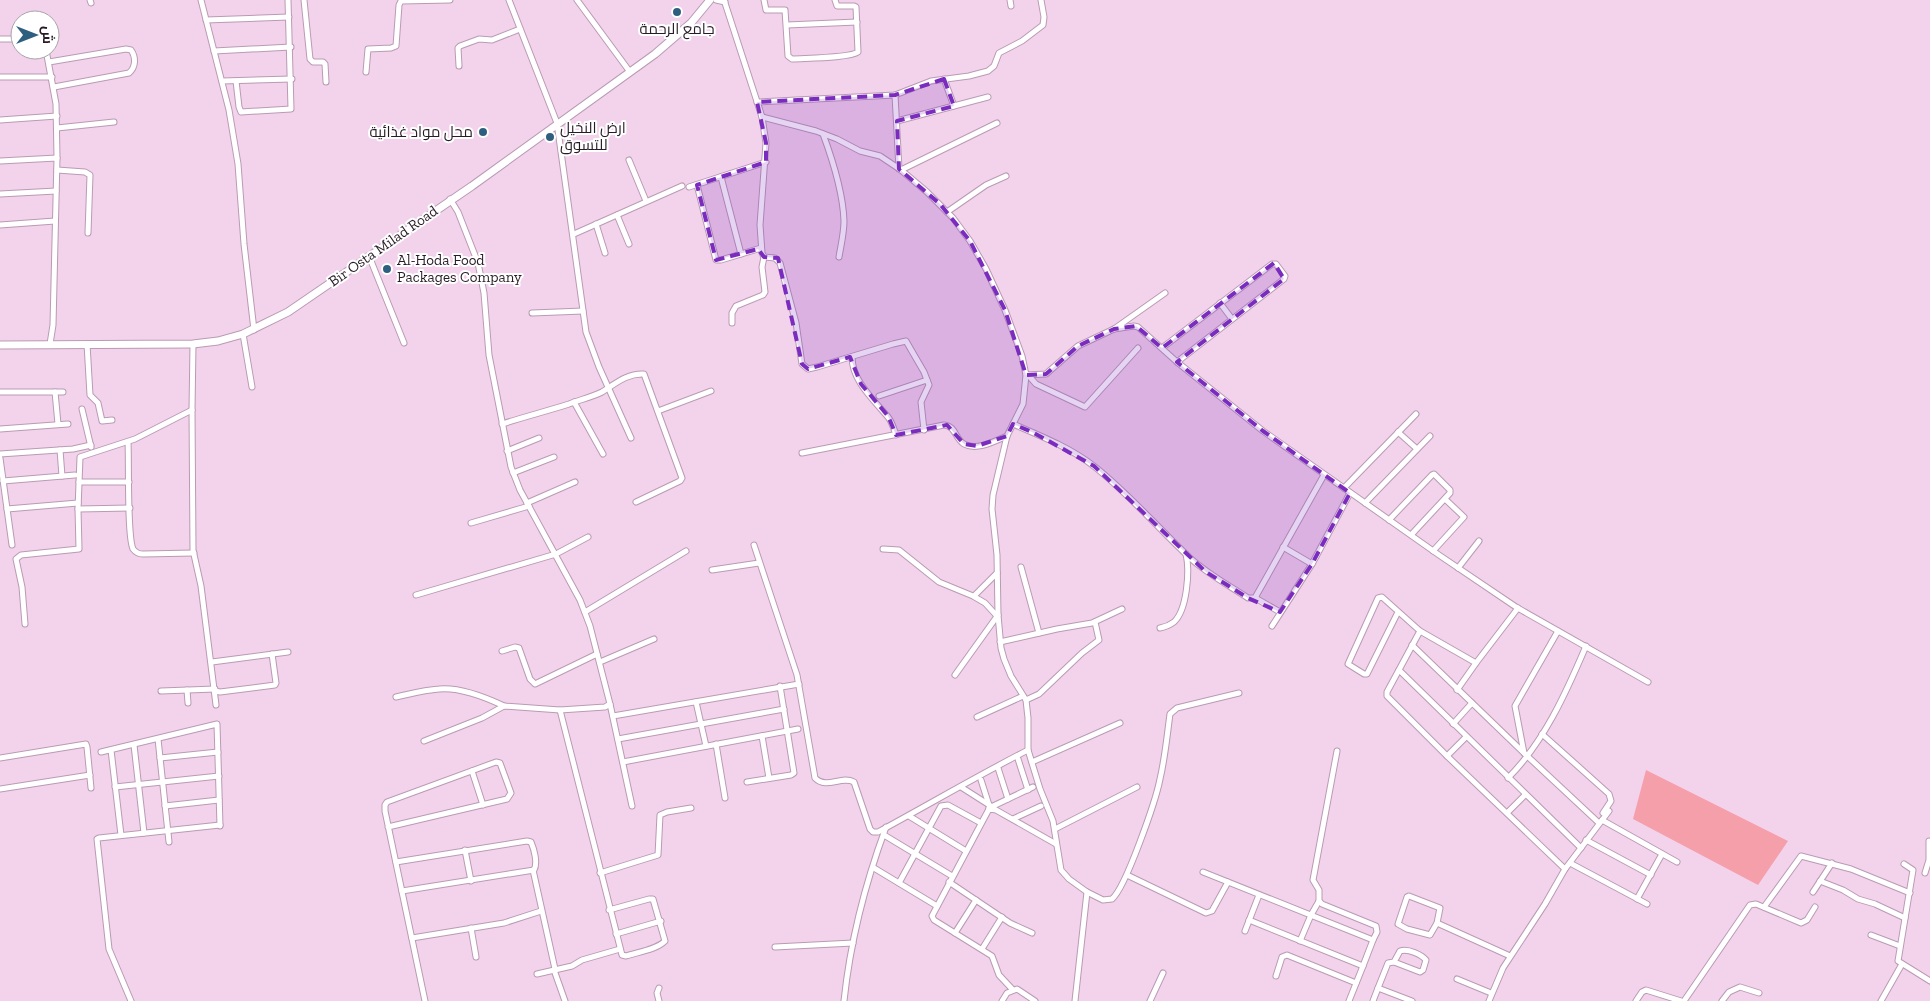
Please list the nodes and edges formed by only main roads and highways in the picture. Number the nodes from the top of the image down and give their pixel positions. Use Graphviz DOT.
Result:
graph roads {
  1 [pos="710,0"];
  2 [pos="0,345"];
  1 -- 2 [label="main road, Bir Osta Milad Road"];
}
